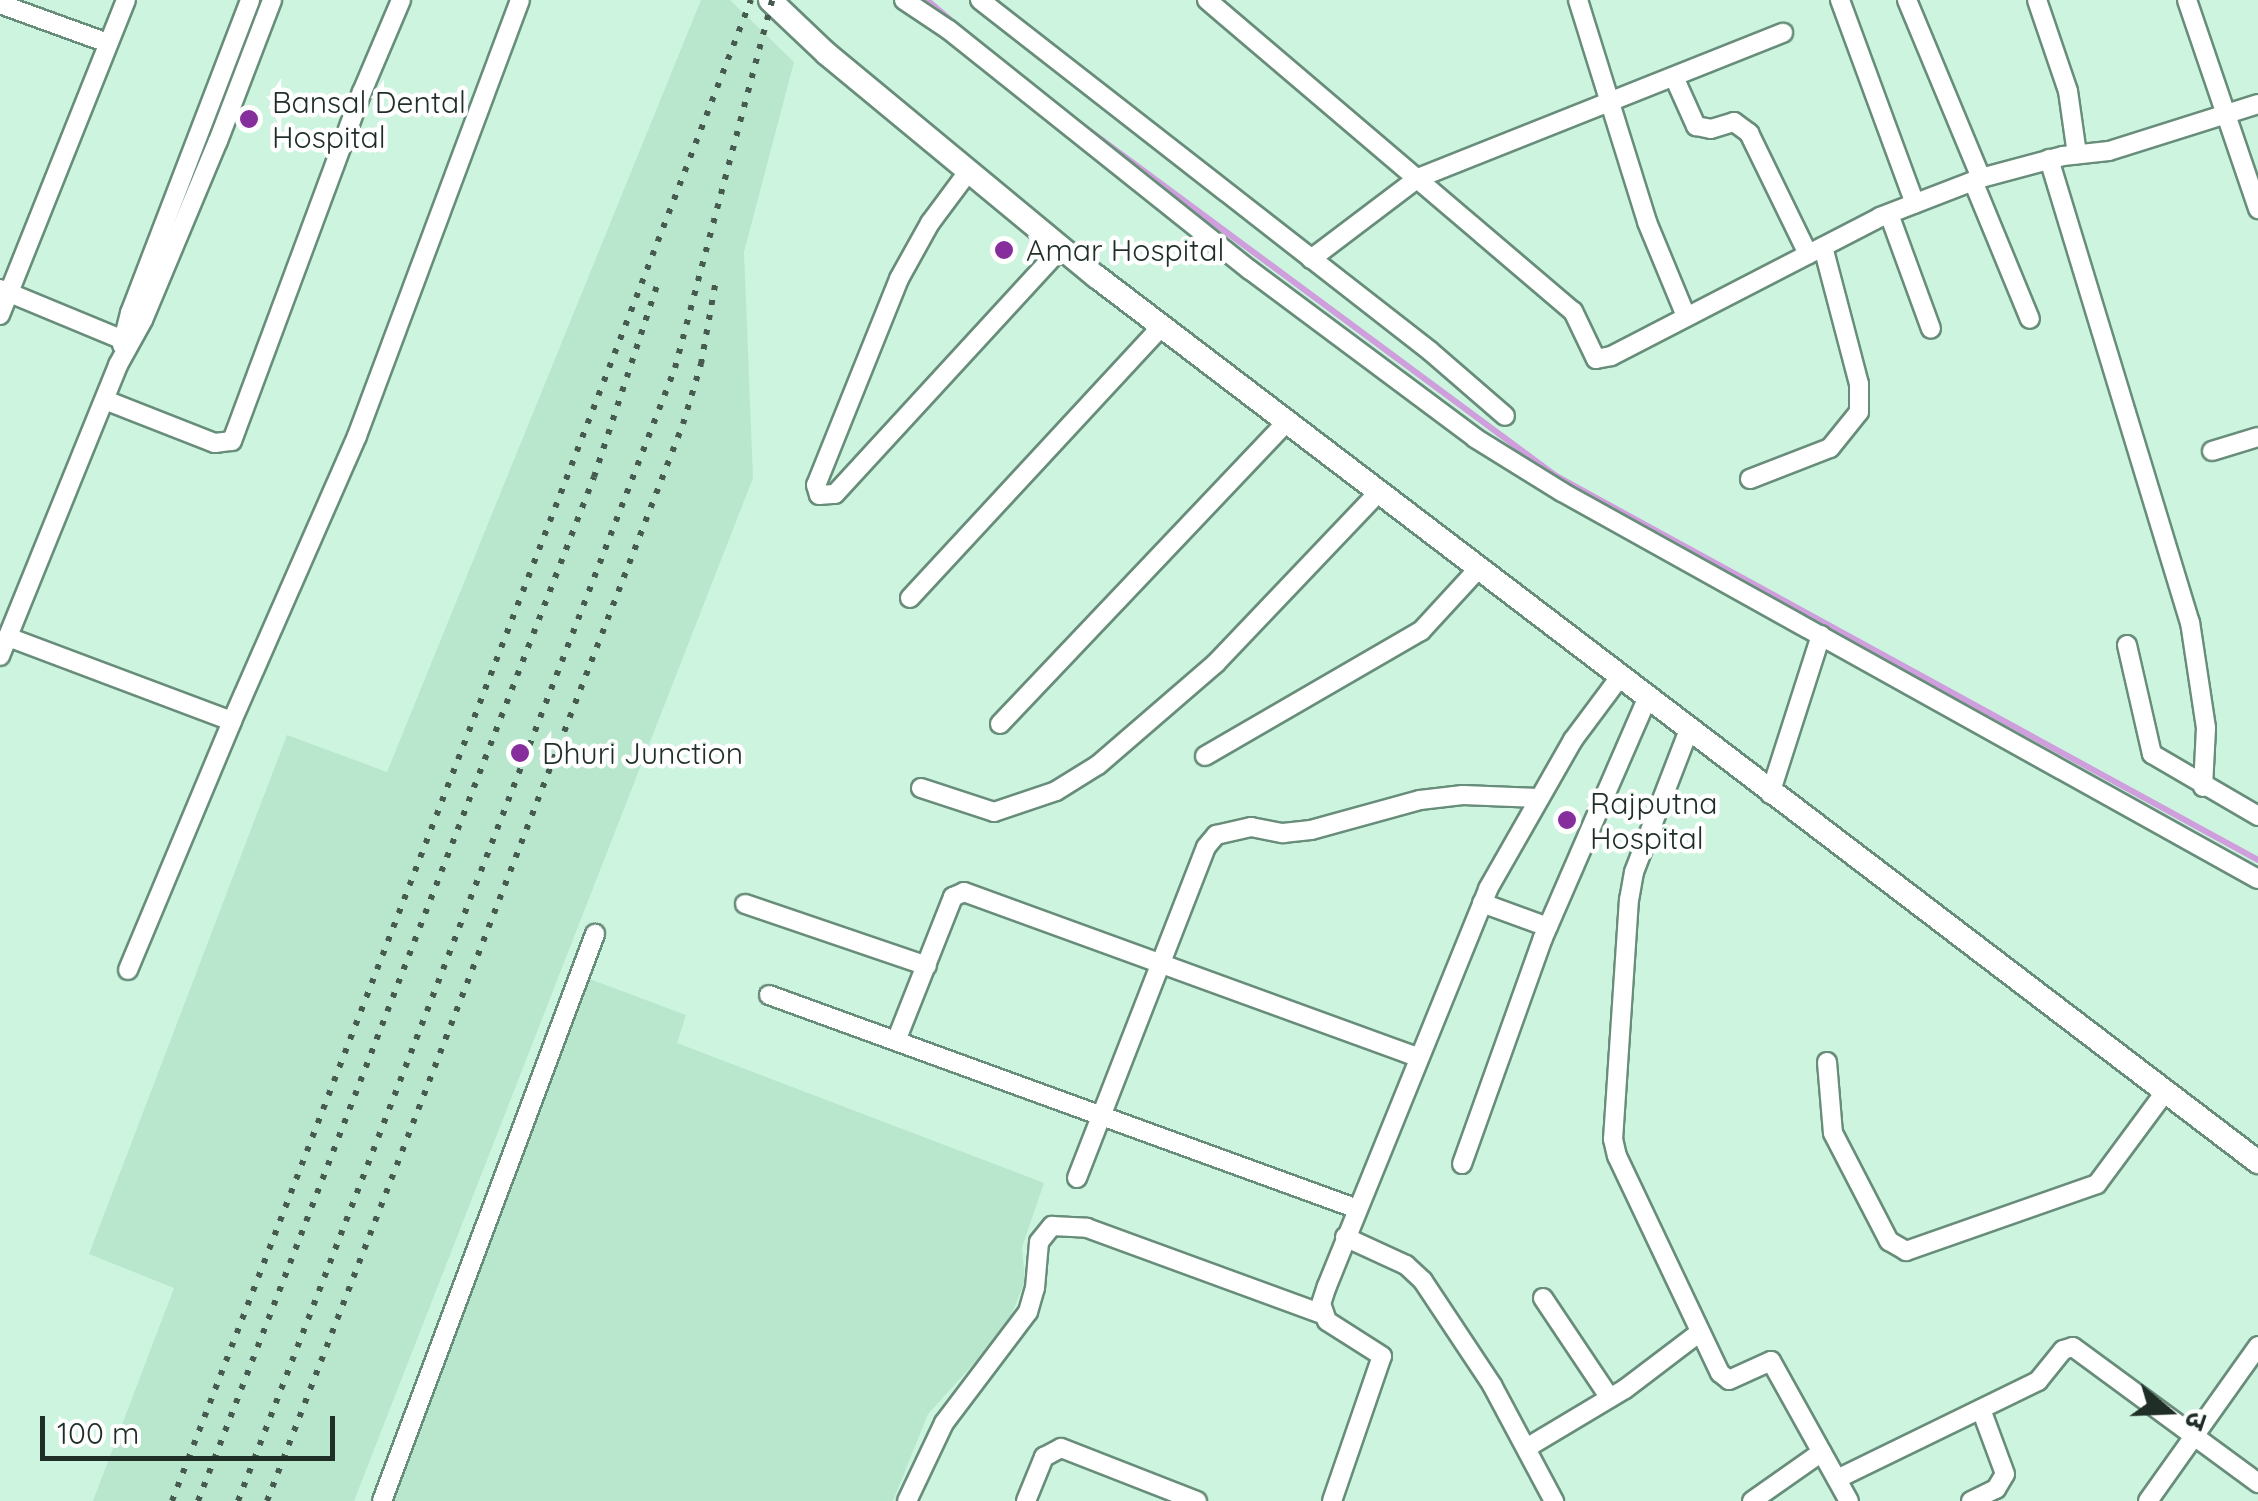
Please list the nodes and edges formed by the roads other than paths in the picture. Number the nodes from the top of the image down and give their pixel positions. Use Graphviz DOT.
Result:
graph roads {
  1 [pos="126,0"];
  2 [pos="250,0"];
  3 [pos="272,0"];
  4 [pos="401,0"];
  5 [pos="520,0"];
  6 [pos="770,0"];
  7 [pos="904,0"];
  8 [pos="1012,0"];
  9 [pos="1209,0"];
  10 [pos="1578,0"];
  11 [pos="1840,0"];
  12 [pos="1907,0"];
  13 [pos="2037,0"];
  14 [pos="2187,0"];
  15 [pos="0,4"];
  16 [pos="987,6"];
  17 [pos="1783,34"];
  18 [pos="108,43"];
  19 [pos="1674,77"];
  20 [pos="1609,103"];
  21 [pos="2258,104"];
  22 [pos="2228,112"];
  23 [pos="2077,154"];
  24 [pos="2049,159"];
  25 [pos="968,172"];
  26 [pos="1418,178"];
  27 [pos="1977,180"];
  28 [pos="1915,204"];
  29 [pos="2258,209"];
  30 [pos="1889,214"];
  31 [pos="1061,248"];
  32 [pos="1815,250"];
  33 [pos="1311,259"];
  34 [pos="4,291"];
  35 [pos="0,316"];
  36 [pos="1686,316"];
  37 [pos="2030,318"];
  38 [pos="1162,326"];
  39 [pos="1931,329"];
  40 [pos="123,340"];
  41 [pos="118,365"];
  42 [pos="104,400"];
  43 [pos="1505,416"];
  44 [pos="1287,422"];
  45 [pos="2258,436"];
  46 [pos="2212,451"];
  47 [pos="1750,479"];
  48 [pos="1378,493"];
  49 [pos="1479,568"];
  50 [pos="910,598"];
  51 [pos="1820,635"];
  52 [pos="8,637"];
  53 [pos="2127,645"];
  54 [pos="0,656"];
  55 [pos="1620,677"];
  56 [pos="1648,696"];
  57 [pos="232,721"];
  58 [pos="1000,724"];
  59 [pos="1690,727"];
  60 [pos="1204,756"];
  61 [pos="2203,787"];
  62 [pos="921,788"];
  63 [pos="1770,794"];
  64 [pos="1538,798"];
  65 [pos="2258,816"];
  66 [pos="2258,879"];
  67 [pos="1482,902"];
  68 [pos="745,904"];
  69 [pos="1548,927"];
  70 [pos="595,934"];
  71 [pos="1162,964"];
  72 [pos="927,966"];
  73 [pos="128,970"];
  74 [pos="769,995"];
  75 [pos="896,1041"];
  76 [pos="1418,1057"];
  77 [pos="1827,1062"];
  78 [pos="2164,1092"];
  79 [pos="1100,1115"];
  80 [pos="2258,1162"];
  81 [pos="1462,1164"];
  82 [pos="1077,1178"];
  83 [pos="1356,1208"];
  84 [pos="1345,1237"];
  85 [pos="1543,1298"];
  86 [pos="1322,1314"];
  87 [pos="1700,1332"];
  88 [pos="2258,1346"];
  89 [pos="1610,1398"];
  90 [pos="1981,1409"];
  91 [pos="2194,1434"];
  92 [pos="1528,1447"];
  93 [pos="1822,1452"];
  94 [pos="1837,1479"];
  95 [pos="2258,1483"];
  96 [pos="382,1501"];
  97 [pos="908,1501"];
  98 [pos="1026,1501"];
  99 [pos="1197,1501"];
  100 [pos="1332,1501"];
  101 [pos="1554,1501"];
  102 [pos="1752,1501"];
  103 [pos="1849,1501"];
  104 [pos="1971,1501"];
  105 [pos="2148,1501"];
  1 -- 18 [label="street"];
  2 -- 40 [label="street"];
  3 -- 41 [label="street"];
  4 -- 42 [label="street"];
  5 -- 57 [label="street"];
  6 -- 25 [label="street"];
  7 -- 51 [label="street"];
  8 -- 16 [label="street"];
  9 -- 26 [label="street"];
  10 -- 20 [label="street"];
  11 -- 28 [label="street"];
  12 -- 27 [label="street"];
  13 -- 23 [label="street"];
  14 -- 22 [label="street"];
  15 -- 18 [label="street"];
  16 -- 33 [label="street"];
  17 -- 19 [label="street"];
  18 -- 34 [label="street"];
  19 -- 20 [label="street"];
  19 -- 32 [label="street"];
  20 -- 26 [label="street"];
  20 -- 36 [label="street"];
  21 -- 22 [label="street"];
  22 -- 23 [label="street"];
  22 -- 29 [label="street"];
  23 -- 24 [label="street"];
  24 -- 27 [label="street"];
  24 -- 61 [label="street"];
  25 -- 31 [label="street"];
  25 -- 31 [label="street"];
  26 -- 33 [label="street"];
  26 -- 36 [label="street"];
  27 -- 28 [label="street"];
  27 -- 37 [label="street"];
  28 -- 30 [label="street"];
  30 -- 32 [label="street"];
  30 -- 39 [label="street"];
  31 -- 38 [label="street"];
  32 -- 36 [label="street"];
  32 -- 47 [label="street"];
  33 -- 43 [label="street"];
  34 -- 35 [label="street"];
  34 -- 40 [label="street"];
  38 -- 44 [label="street"];
  38 -- 50 [label="street"];
  40 -- 41 [label="street"];
  41 -- 42 [label="street"];
  42 -- 52 [label="street"];
  44 -- 48 [label="street"];
  44 -- 58 [label="street"];
  45 -- 46 [label="street"];
  48 -- 49 [label="street"];
  48 -- 62 [label="street"];
  49 -- 55 [label="street"];
  49 -- 60 [label="street"];
  51 -- 63 [label="street"];
  51 -- 66 [label="street"];
  52 -- 54 [label="street"];
  52 -- 57 [label="street"];
  53 -- 61 [label="street"];
  55 -- 56 [label="street"];
  55 -- 64 [label="street"];
  56 -- 59 [label="street"];
  56 -- 69 [label="street"];
  57 -- 73 [label="street"];
  59 -- 63 [label="street"];
  59 -- 87 [label="street"];
  61 -- 65 [label="street"];
  63 -- 78 [label="street"];
  64 -- 67 [label="street"];
  64 -- 71 [label="street"];
  67 -- 69 [label="street"];
  67 -- 76 [label="street"];
  68 -- 72 [label="street"];
  69 -- 81 [label="street"];
  70 -- 96 [label="street"];
  71 -- 72 [label="street"];
  71 -- 76 [label="street"];
  71 -- 79 [label="street"];
  72 -- 75 [label="street"];
  74 -- 75 [label="street"];
  75 -- 79 [label="street"];
  76 -- 83 [label="street"];
  77 -- 78 [label="street"];
  78 -- 80 [label="street"];
  79 -- 82 [label="street"];
  79 -- 83 [label="street"];
  83 -- 84 [label="street"];
  84 -- 86 [label="street"];
  84 -- 92 [label="street"];
  85 -- 89 [label="street"];
  86 -- 97 [label="street"];
  86 -- 100 [label="street"];
  87 -- 89 [label="street"];
  87 -- 93 [label="street"];
  88 -- 91 [label="street"];
  89 -- 92 [label="street"];
  90 -- 91 [label="street"];
  90 -- 94 [label="street"];
  90 -- 104 [label="street"];
  91 -- 95 [label="street"];
  91 -- 105 [label="street"];
  92 -- 101 [label="street"];
  93 -- 94 [label="street"];
  93 -- 102 [label="street"];
  94 -- 103 [label="street"];
  98 -- 99 [label="street"];
}
